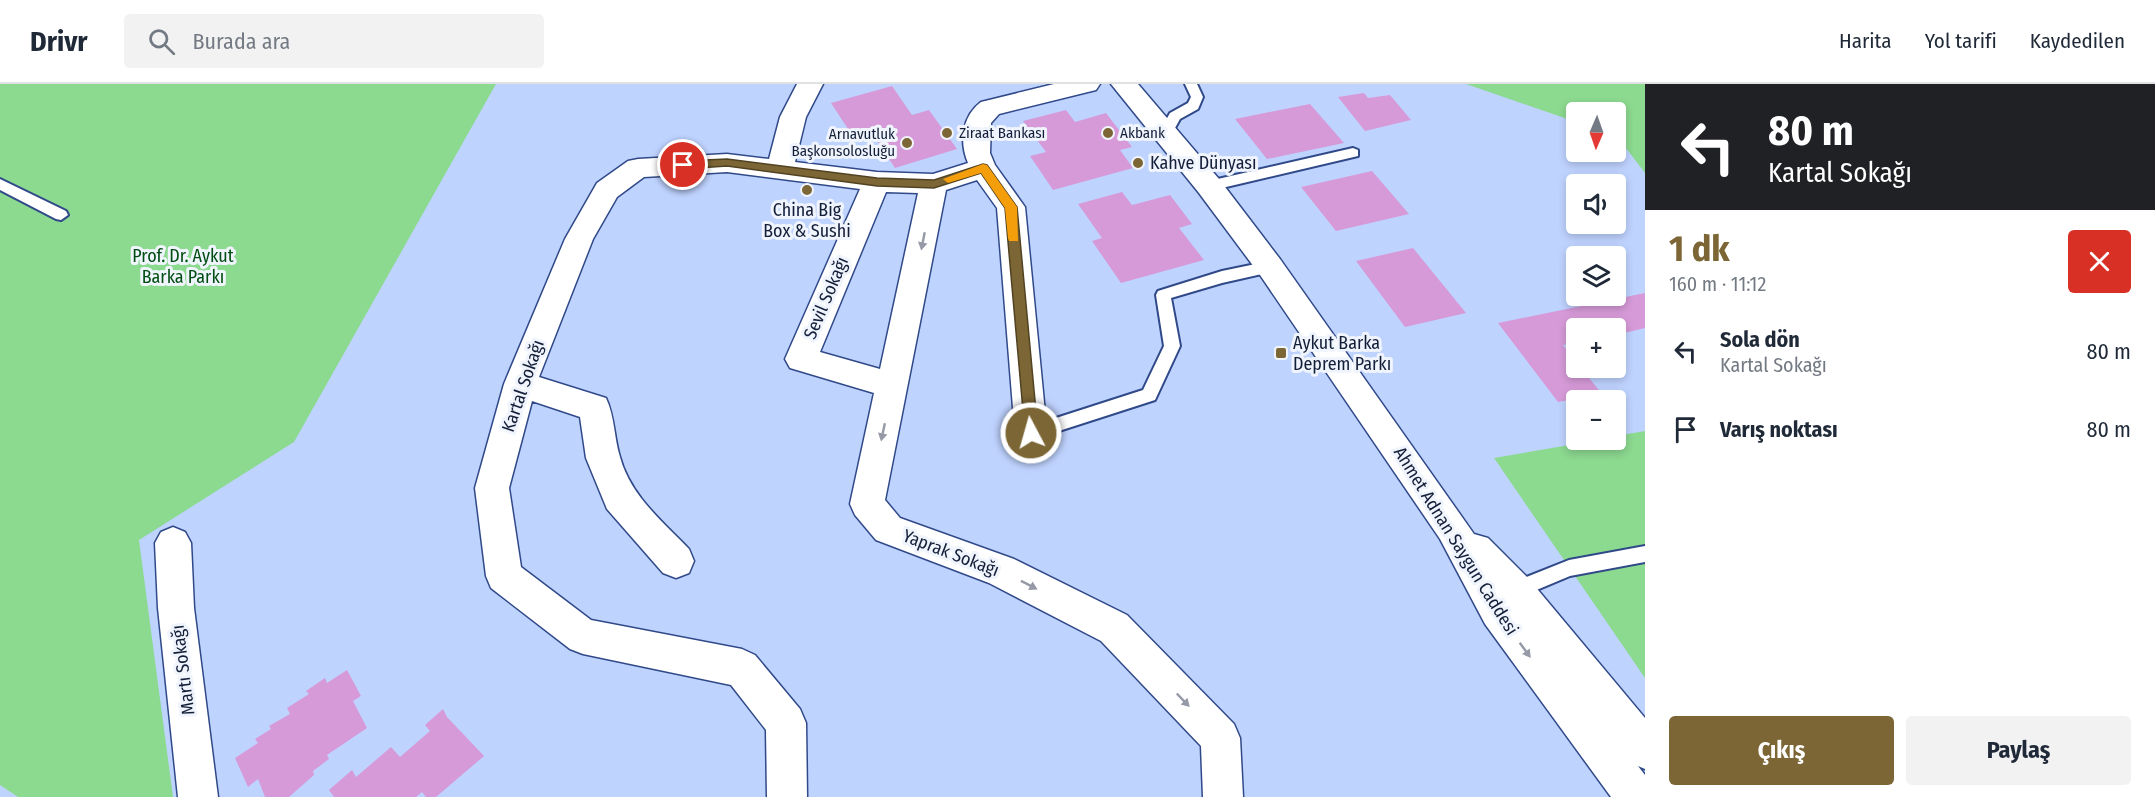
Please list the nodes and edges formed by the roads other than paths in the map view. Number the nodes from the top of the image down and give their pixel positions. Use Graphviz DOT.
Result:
graph roads {
  1 [pos="810,84"];
  2 [pos="1087,84"];
  3 [pos="1191,84"];
  4 [pos="1124,85"];
  5 [pos="978,123"];
  6 [pos="1165,134"];
  7 [pos="1353,153"];
  8 [pos="983,168"];
  9 [pos="780,169"];
  10 [pos="877,182"];
  11 [pos="0,184"];
  12 [pos="934,184"];
  13 [pos="1209,186"];
  14 [pos="61,215"];
  15 [pos="1270,267"];
  16 [pos="520,384"];
  17 [pos="893,386"];
  18 [pos="1031,433"];
  19 [pos="1452,528"];
  20 [pos="173,543"];
  21 [pos="1645,554"];
  22 [pos="676,561"];
  23 [pos="1515,590"];
  24 [pos="1565,652"];
  25 [pos="1645,718"];
  26 [pos="1645,748"];
  27 [pos="198,797"];
  28 [pos="787,797"];
  29 [pos="1223,797"];
  30 [pos="1636,797"];
  1 -- 9 [label="street"];
  2 -- 5 [label="street"];
  3 -- 6 [label="lane"];
  4 -- 5 [label="street"];
  4 -- 6 [label="street, Ahmet Adnan Saygun Caddesi"];
  5 -- 8 [label="street"];
  6 -- 13 [label="street, Ahmet Adnan Saygun Caddesi"];
  7 -- 13 [label="lane"];
  8 -- 12 [label="street, Kartal Sokağı"];
  8 -- 18 [label="street"];
  9 -- 10 [label="street, Kartal Sokağı"];
  9 -- 16 [label="street, Kartal Sokağı"];
  10 -- 12 [label="street, Kartal Sokağı"];
  10 -- 17 [label="street, Sevil Sokağı"];
  11 -- 14 [label="lane"];
  12 -- 17 [label="street, Yaprak Sokağı, one-way"];
  13 -- 15 [label="street, Ahmet Adnan Saygun Caddesi"];
  15 -- 18 [label="lane"];
  15 -- 19 [label="street, Ahmet Adnan Saygun Caddesi"];
  16 -- 22 [label="street"];
  16 -- 28 [label="street, Kartal Sokağı"];
  17 -- 29 [label="street, Yaprak Sokağı, one-way"];
  19 -- 23 [label="street"];
  19 -- 30 [label="street, Ahmet Adnan Saygun Caddesi, one-way"];
  20 -- 27 [label="street, Martı Sokağı"];
  21 -- 23 [label="lane"];
  23 -- 24 [label="street"];
  24 -- 25 [label="street"];
  24 -- 26 [label="street"];
}
